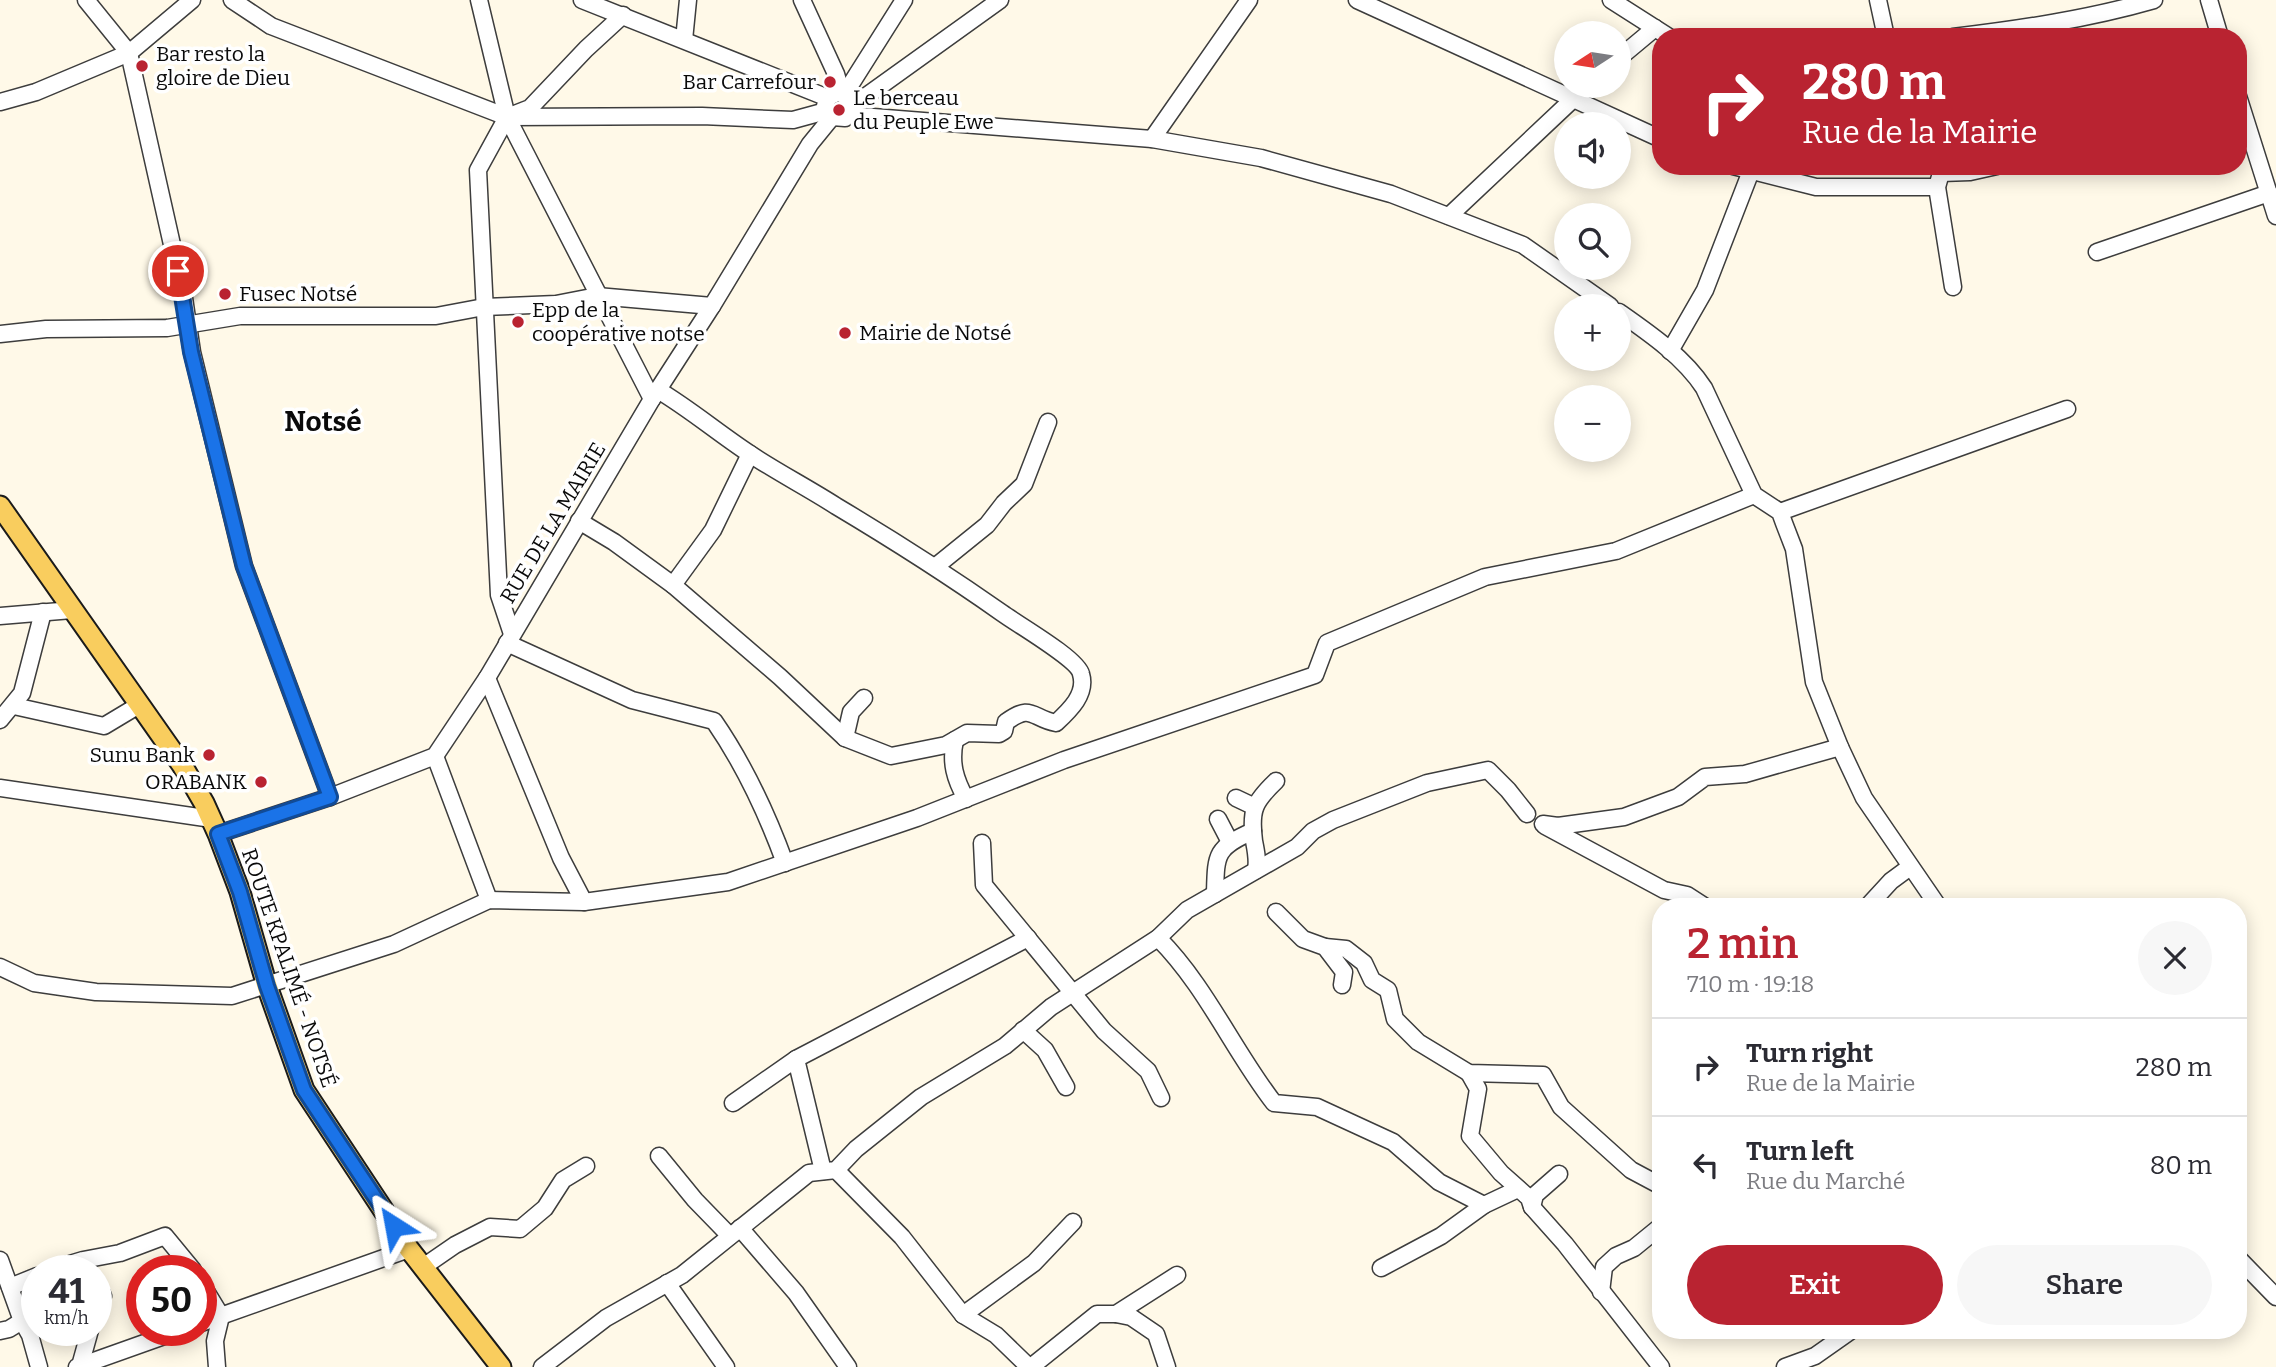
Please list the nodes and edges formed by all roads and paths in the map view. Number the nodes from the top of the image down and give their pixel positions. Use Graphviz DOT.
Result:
graph roads {
  1 [pos="86,0"];
  2 [pos="192,0"];
  3 [pos="232,0"];
  4 [pos="479,0"];
  5 [pos="582,0"];
  6 [pos="688,0"];
  7 [pos="802,0"];
  8 [pos="904,0"];
  9 [pos="1000,0"];
  10 [pos="1249,0"];
  11 [pos="1357,0"];
  12 [pos="1611,0"];
  13 [pos="1878,0"];
  14 [pos="2154,0"];
  15 [pos="2209,0"];
  16 [pos="2113,5"];
  17 [pos="623,15"];
  18 [pos="1655,28"];
  19 [pos="1883,28"];
  20 [pos="2021,28"];
  21 [pos="2217,28"];
  22 [pos="1652,30"];
  23 [pos="684,40"];
  24 [pos="1631,48"];
  25 [pos="129,53"];
  26 [pos="1554,90"];
  27 [pos="1572,98"];
  28 [pos="0,102"];
  29 [pos="839,105"];
  30 [pos="507,117"];
  31 [pos="2247,124"];
  32 [pos="1652,135"];
  33 [pos="1152,139"];
  34 [pos="1749,175"];
  35 [pos="1767,175"];
  36 [pos="1939,175"];
  37 [pos="2269,193"];
  38 [pos="1449,216"];
  39 [pos="2276,216"];
  40 [pos="2097,253"];
  41 [pos="1953,287"];
  42 [pos="1593,294"];
  43 [pos="597,296"];
  44 [pos="712,306"];
  45 [pos="484,307"];
  46 [pos="1631,321"];
  47 [pos="187,325"];
  48 [pos="0,334"];
  49 [pos="1670,351"];
  50 [pos="655,394"];
  51 [pos="2067,409"];
  52 [pos="1048,422"];
  53 [pos="750,454"];
  54 [pos="1754,495"];
  55 [pos="0,506"];
  56 [pos="1780,512"];
  57 [pos="579,521"];
  58 [pos="935,567"];
  59 [pos="673,585"];
  60 [pos="72,610"];
  61 [pos="43,612"];
  62 [pos="0,615"];
  63 [pos="509,638"];
  64 [pos="487,678"];
  65 [pos="864,698"];
  66 [pos="139,705"];
  67 [pos="14,706"];
  68 [pos="0,720"];
  69 [pos="845,738"];
  70 [pos="955,740"];
  71 [pos="1840,747"];
  72 [pos="435,756"];
  73 [pos="1276,781"];
  74 [pos="0,788"];
  75 [pos="330,797"];
  76 [pos="1236,798"];
  77 [pos="966,799"];
  78 [pos="1255,807"];
  79 [pos="1527,814"];
  80 [pos="1218,819"];
  81 [pos="215,827"];
  82 [pos="1253,831"];
  83 [pos="1230,842"];
  84 [pos="982,843"];
  85 [pos="785,863"];
  86 [pos="1910,867"];
  87 [pos="1256,870"];
  88 [pos="1215,894"];
  89 [pos="1692,898"];
  90 [pos="1875,898"];
  91 [pos="1929,898"];
  92 [pos="489,900"];
  93 [pos="584,902"];
  94 [pos="1276,912"];
  95 [pos="1158,937"];
  96 [pos="1028,938"];
  97 [pos="1325,947"];
  98 [pos="0,968"];
  99 [pos="1342,985"];
  100 [pos="267,986"];
  101 [pos="1073,993"];
  102 [pos="1023,1030"];
  103 [pos="796,1059"];
  104 [pos="1469,1073"];
  105 [pos="1066,1087"];
  106 [pos="1161,1098"];
  107 [pos="733,1103"];
  108 [pos="659,1156"];
  109 [pos="586,1166"];
  110 [pos="830,1171"];
  111 [pos="1559,1174"];
  112 [pos="1652,1181"];
  113 [pos="1518,1189"];
  114 [pos="1484,1205"];
  115 [pos="1532,1207"];
  116 [pos="1073,1222"];
  117 [pos="735,1232"];
  118 [pos="1652,1233"];
  119 [pos="409,1249"];
  120 [pos="180,1255"];
  121 [pos="112,1256"];
  122 [pos="0,1260"];
  123 [pos="423,1267"];
  124 [pos="2247,1267"];
  125 [pos="1381,1268"];
  126 [pos="1177,1275"];
  127 [pos="21,1283"];
  128 [pos="667,1283"];
  129 [pos="10,1287"];
  130 [pos="1601,1292"];
  131 [pos="2276,1297"];
  132 [pos="217,1309"];
  133 [pos="1116,1314"];
  134 [pos="963,1315"];
  135 [pos="221,1316"];
  136 [pos="217,1317"];
  137 [pos="21,1318"];
  138 [pos="21,1322"];
  139 [pos="0,1331"];
  140 [pos="1839,1339"];
  141 [pos="33,1346"];
  142 [pos="85,1346"];
  143 [pos="136,1346"];
  144 [pos="39,1367"];
  145 [pos="78,1367"];
  146 [pos="216,1367"];
  147 [pos="501,1367"];
  148 [pos="542,1367"];
  149 [pos="726,1367"];
  150 [pos="848,1367"];
  151 [pos="1030,1367"];
  152 [pos="1167,1367"];
  153 [pos="1661,1367"];
  154 [pos="1785,1367"];
  1 -- 25 [label="street"];
  2 -- 25 [label="street"];
  3 -- 30 [label="street"];
  4 -- 30 [label="street"];
  5 -- 17 [label="street"];
  6 -- 23 [label="street"];
  7 -- 29 [label="street"];
  8 -- 29 [label="street, RUE DE LA MAIRIE"];
  9 -- 29 [label="street"];
  10 -- 33 [label="street"];
  11 -- 26 [label="street"];
  12 -- 18 [label="street"];
  13 -- 19 [label="street"];
  14 -- 16 [label="street"];
  15 -- 21 [label="street"];
  16 -- 20 [label="street"];
  17 -- 23 [label="street"];
  17 -- 30 [label="street"];
  22 -- 24 [label="street"];
  23 -- 29 [label="street"];
  25 -- 28 [label="street"];
  25 -- 47 [label="street"];
  27 -- 32 [label="street"];
  27 -- 38 [label="street"];
  29 -- 30 [label="street"];
  29 -- 33 [label="street"];
  29 -- 44 [label="street, RUE DE LA MAIRIE"];
  30 -- 43 [label="street"];
  30 -- 45 [label="street"];
  31 -- 37 [label="street"];
  33 -- 38 [label="street"];
  34 -- 49 [label="street"];
  35 -- 36 [label="street"];
  36 -- 41 [label="street"];
  37 -- 39 [label="street"];
  37 -- 40 [label="street"];
  38 -- 42 [label="street"];
  43 -- 44 [label="street"];
  43 -- 45 [label="street"];
  43 -- 50 [label="street"];
  44 -- 50 [label="street, RUE DE LA MAIRIE"];
  45 -- 47 [label="street"];
  45 -- 63 [label="street"];
  46 -- 49 [label="street"];
  47 -- 48 [label="street"];
  47 -- 75 [label="street"];
  49 -- 54 [label="street"];
  50 -- 53 [label="street"];
  50 -- 57 [label="street, RUE DE LA MAIRIE"];
  51 -- 56 [label="street"];
  52 -- 58 [label="street"];
  53 -- 58 [label="street"];
  53 -- 59 [label="street"];
  54 -- 56 [label="street"];
  54 -- 77 [label="street"];
  55 -- 60 [label="main road, ROUTE KPALIMÉ - NOTSÉ"];
  56 -- 71 [label="street"];
  57 -- 59 [label="street"];
  57 -- 63 [label="street, RUE DE LA MAIRIE"];
  58 -- 70 [label="street"];
  59 -- 69 [label="street"];
  60 -- 61 [label="street"];
  60 -- 66 [label="main road, ROUTE KPALIMÉ - NOTSÉ"];
  61 -- 62 [label="street"];
  61 -- 67 [label="street"];
  63 -- 64 [label="street, RUE DE LA MAIRIE"];
  63 -- 85 [label="street"];
  64 -- 72 [label="street, RUE DE LA MAIRIE"];
  64 -- 93 [label="street"];
  65 -- 69 [label="street"];
  66 -- 67 [label="street"];
  66 -- 81 [label="main road, ROUTE KPALIMÉ - NOTSÉ"];
  67 -- 68 [label="street"];
  69 -- 70 [label="street"];
  70 -- 77 [label="street"];
  71 -- 86 [label="street"];
  71 -- 89 [label="street"];
  72 -- 75 [label="street"];
  72 -- 92 [label="street"];
  73 -- 78 [label="street"];
  74 -- 81 [label="street"];
  75 -- 81 [label="street"];
  76 -- 78 [label="street"];
  77 -- 85 [label="street"];
  78 -- 82 [label="street"];
  79 -- 87 [label="street"];
  80 -- 83 [label="street"];
  81 -- 100 [label="main road, ROUTE KPALIMÉ - NOTSÉ"];
  82 -- 83 [label="street"];
  82 -- 87 [label="street"];
  83 -- 88 [label="street"];
  84 -- 96 [label="street"];
  85 -- 93 [label="street"];
  86 -- 90 [label="street"];
  86 -- 91 [label="street"];
  87 -- 88 [label="street"];
  88 -- 95 [label="street"];
  92 -- 93 [label="street"];
  92 -- 100 [label="street"];
  94 -- 97 [label="street"];
  95 -- 101 [label="street"];
  95 -- 114 [label="street"];
  96 -- 101 [label="street"];
  96 -- 103 [label="street"];
  97 -- 99 [label="street"];
  97 -- 104 [label="street"];
  98 -- 100 [label="street"];
  100 -- 119 [label="main road, ROUTE KPALIMÉ - NOTSÉ"];
  101 -- 102 [label="street"];
  101 -- 106 [label="street"];
  102 -- 105 [label="street"];
  102 -- 110 [label="street"];
  103 -- 107 [label="street"];
  103 -- 110 [label="street"];
  104 -- 112 [label="street"];
  104 -- 113 [label="street"];
  108 -- 117 [label="street"];
  109 -- 123 [label="street"];
  110 -- 117 [label="street"];
  110 -- 134 [label="street"];
  111 -- 115 [label="street"];
  113 -- 114 [label="street"];
  113 -- 115 [label="street"];
  114 -- 125 [label="street"];
  115 -- 130 [label="street"];
  116 -- 134 [label="street"];
  117 -- 128 [label="street"];
  117 -- 150 [label="street"];
  118 -- 130 [label="street"];
  119 -- 123 [label="main road, ROUTE KPALIMÉ - NOTSÉ"];
  119 -- 135 [label="street"];
  120 -- 121 [label="street"];
  122 -- 129 [label="street"];
  123 -- 147 [label="main road, ROUTE KPALIMÉ - NOTSÉ"];
  124 -- 131 [label="street"];
  126 -- 133 [label="street"];
  127 -- 129 [label="street"];
  128 -- 148 [label="street"];
  128 -- 149 [label="street"];
  129 -- 137 [label="street"];
  130 -- 153 [label="street"];
  132 -- 135 [label="street"];
  133 -- 151 [label="street"];
  133 -- 152 [label="street"];
  134 -- 151 [label="street"];
  135 -- 136 [label="street"];
  135 -- 146 [label="street"];
  138 -- 139 [label="street"];
  140 -- 154 [label="street"];
  141 -- 144 [label="street"];
  142 -- 145 [label="street"];
  143 -- 145 [label="street"];
}
